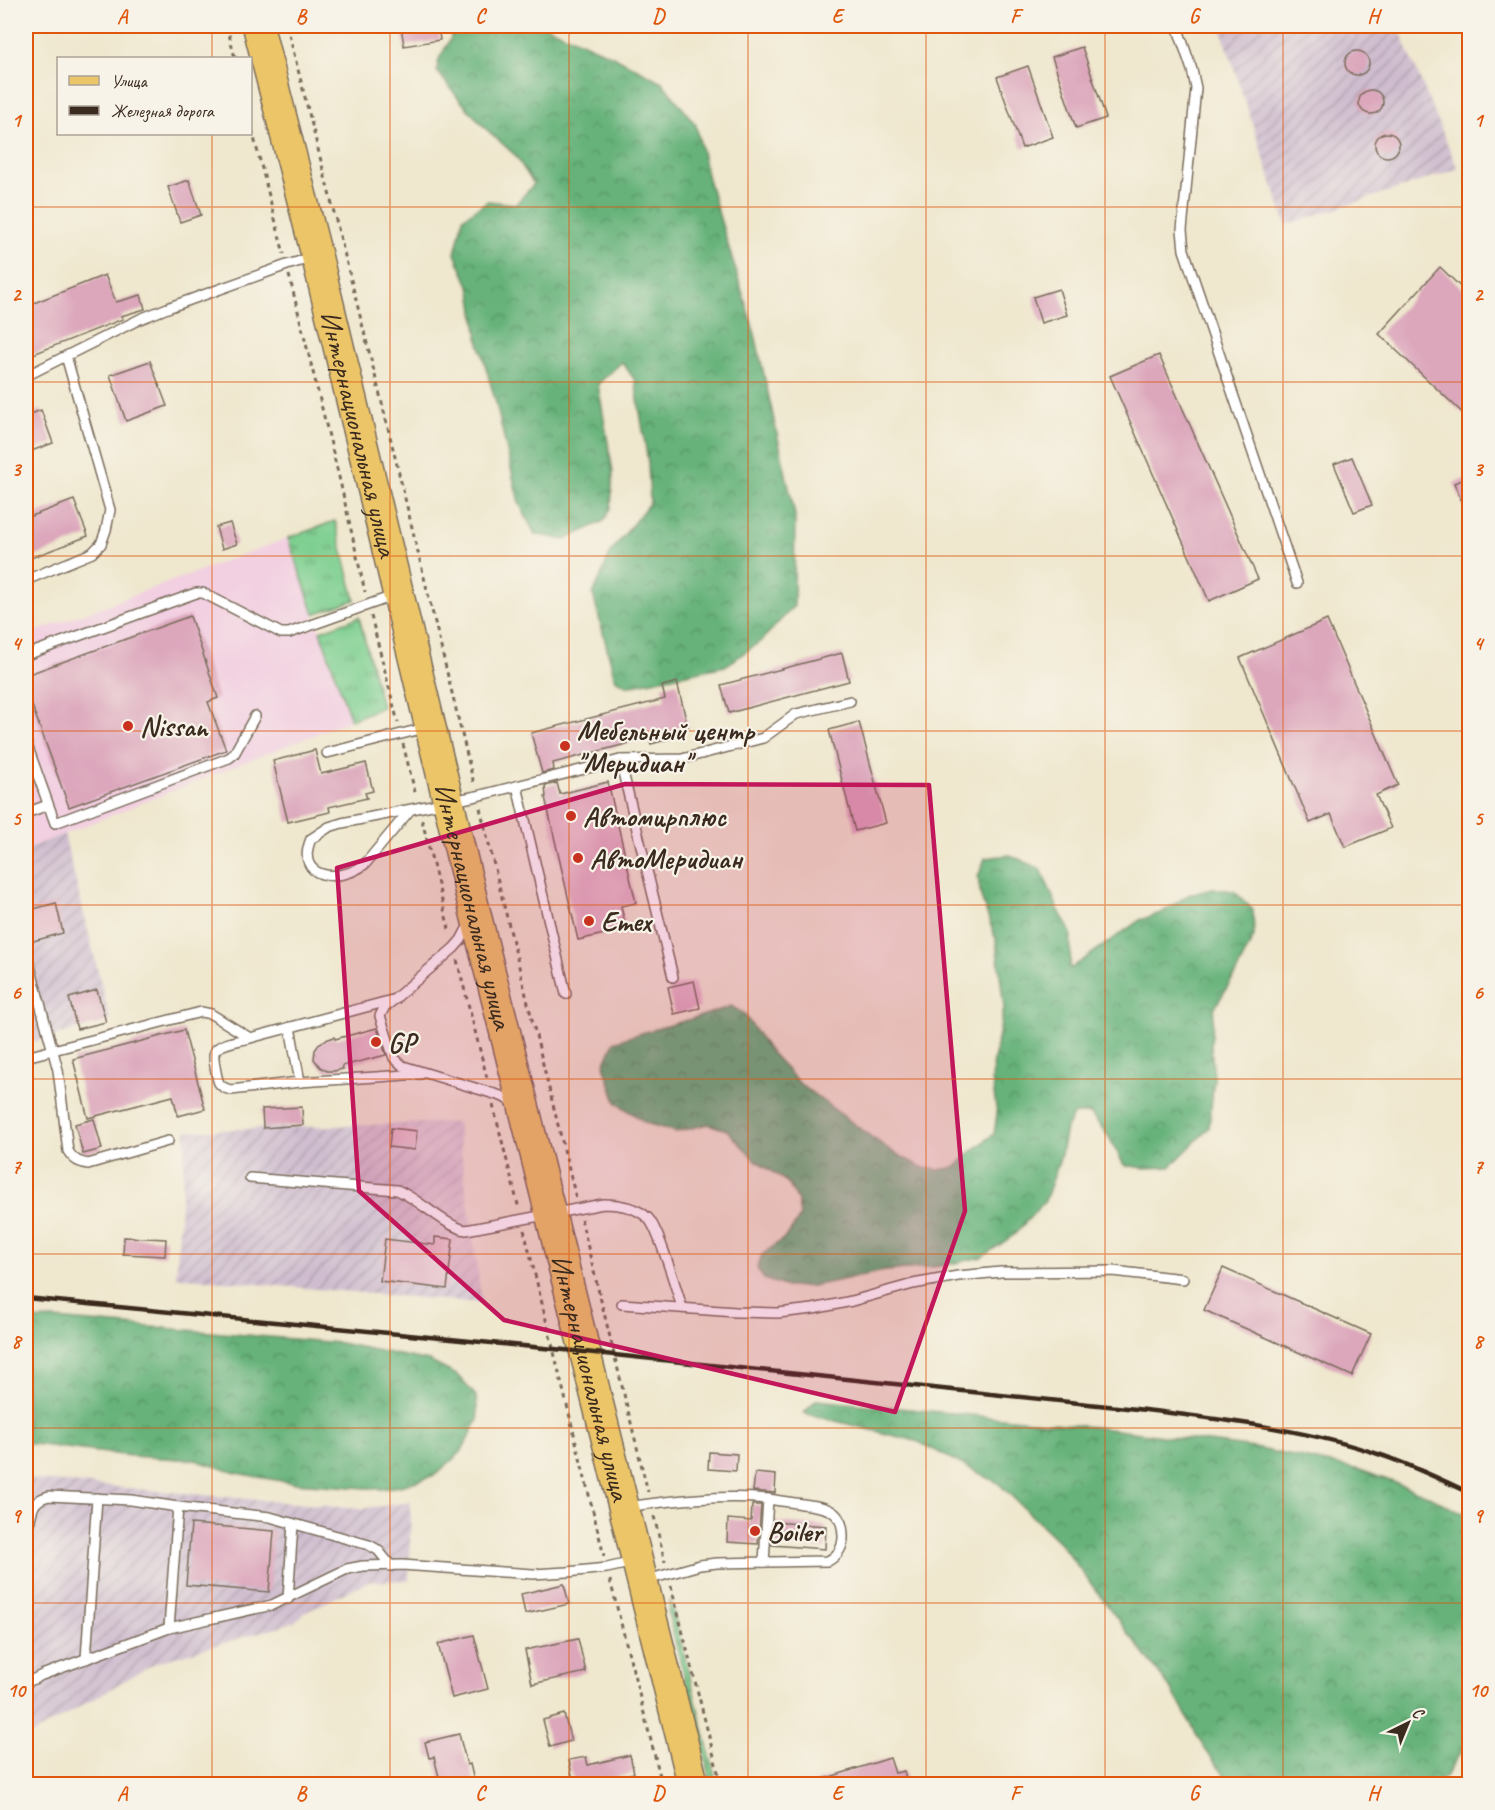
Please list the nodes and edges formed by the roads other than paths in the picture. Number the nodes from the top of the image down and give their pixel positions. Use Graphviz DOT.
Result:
graph roads {
  1 [pos="258,26"];
  2 [pos="1177,26"];
  3 [pos="317,257"];
  4 [pos="66,356"];
  5 [pos="26,376"];
  6 [pos="26,580"];
  7 [pos="1297,583"];
  8 [pos="398,594"];
  9 [pos="26,655"];
  10 [pos="850,701"];
  11 [pos="255,716"];
  12 [pos="430,727"];
  13 [pos="26,742"];
  14 [pos="327,753"];
  15 [pos="620,760"];
  16 [pos="517,786"];
  17 [pos="463,799"];
  18 [pos="48,805"];
  19 [pos="410,810"];
  20 [pos="26,813"];
  21 [pos="475,912"];
  22 [pos="28,959"];
  23 [pos="673,978"];
  24 [pos="566,994"];
  25 [pos="396,999"];
  26 [pos="290,1027"];
  27 [pos="250,1038"];
  28 [pos="53,1050"];
  29 [pos="26,1057"];
  30 [pos="429,1074"];
  31 [pos="300,1082"];
  32 [pos="525,1108"];
  33 [pos="168,1141"];
  34 [pos="250,1178"];
  35 [pos="565,1212"];
  36 [pos="1184,1279"];
  37 [pos="622,1304"];
  38 [pos="682,1307"];
  39 [pos="97,1498"];
  40 [pos="768,1499"];
  41 [pos="637,1505"];
  42 [pos="178,1507"];
  43 [pos="292,1524"];
  44 [pos="764,1562"];
  45 [pos="391,1566"];
  46 [pos="649,1572"];
  47 [pos="26,1576"];
  48 [pos="288,1599"];
  49 [pos="168,1628"];
  50 [pos="86,1659"];
  51 [pos="26,1683"];
  52 [pos="693,1785"];
  1 -- 3 [label="main road, Интернациональная улица"];
  2 -- 7 [label="lane"];
  3 -- 4 [label="lane"];
  3 -- 8 [label="main road, Интернациональная улица"];
  4 -- 5 [label="lane"];
  4 -- 6 [label="lane"];
  8 -- 9 [label="lane"];
  8 -- 12 [label="main road, Интернациональная улица"];
  10 -- 15 [label="lane"];
  11 -- 18 [label="lane"];
  12 -- 14 [label="lane"];
  12 -- 17 [label="main road, Интернациональная улица"];
  13 -- 18 [label="lane"];
  15 -- 16 [label="lane"];
  15 -- 23 [label="lane"];
  16 -- 17 [label="lane"];
  16 -- 24 [label="lane"];
  17 -- 19 [label="lane"];
  17 -- 21 [label="main road, Интернациональная улица"];
  18 -- 20 [label="lane"];
  19 -- 19 [label="lane"];
  21 -- 25 [label="lane"];
  21 -- 32 [label="main road, Интернациональная улица"];
  22 -- 28 [label="lane"];
  25 -- 26 [label="lane"];
  25 -- 30 [label="lane"];
  26 -- 27 [label="lane"];
  26 -- 31 [label="lane"];
  27 -- 28 [label="lane"];
  27 -- 31 [label="lane"];
  28 -- 29 [label="lane"];
  28 -- 33 [label="lane"];
  30 -- 31 [label="lane"];
  30 -- 32 [label="lane"];
  32 -- 35 [label="main road, Интернациональная улица"];
  34 -- 35 [label="lane"];
  35 -- 38 [label="lane"];
  35 -- 41 [label="main road, Интернациональная улица"];
  36 -- 38 [label="lane"];
  37 -- 38 [label="lane"];
  39 -- 42 [label="lane"];
  39 -- 47 [label="lane"];
  39 -- 50 [label="lane"];
  40 -- 41 [label="lane"];
  40 -- 44 [label="lane"];
  40 -- 44 [label="lane"];
  41 -- 46 [label="main road, Интернациональная улица"];
  42 -- 43 [label="lane"];
  42 -- 49 [label="lane"];
  43 -- 45 [label="lane"];
  43 -- 48 [label="lane"];
  44 -- 46 [label="lane"];
  45 -- 46 [label="lane"];
  45 -- 48 [label="lane"];
  46 -- 52 [label="main road, Интернациональная улица"];
  48 -- 49 [label="lane"];
  49 -- 50 [label="lane"];
  50 -- 51 [label="lane"];
}
